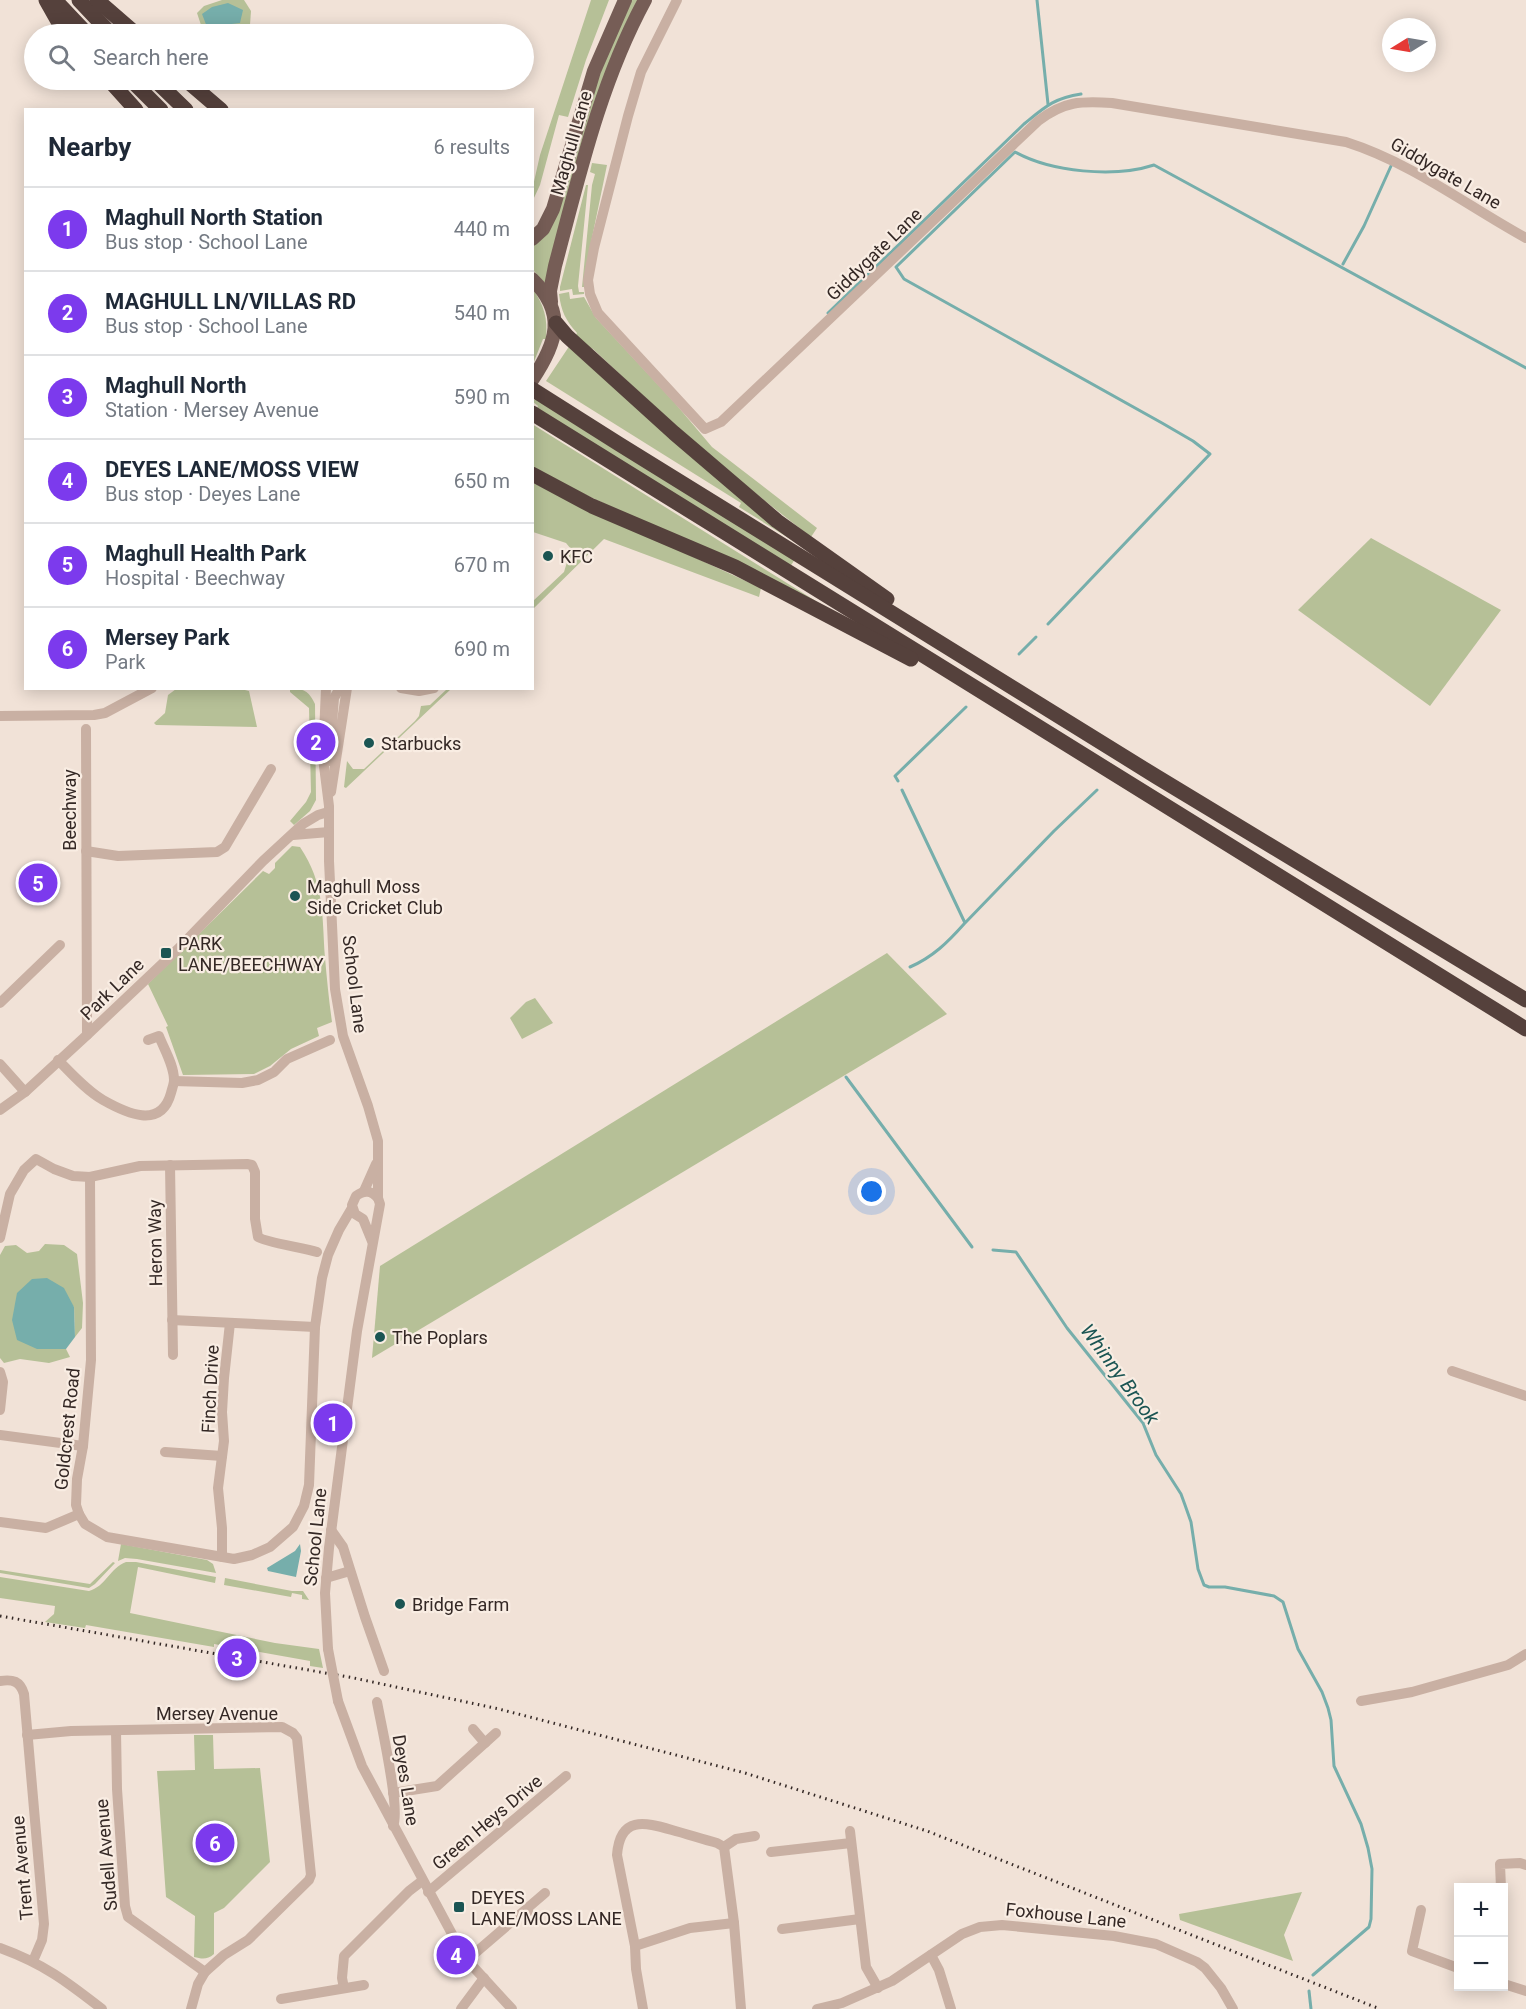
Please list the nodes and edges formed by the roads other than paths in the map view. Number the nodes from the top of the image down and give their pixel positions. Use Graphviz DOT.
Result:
graph roads {
  1 [pos="46,0"];
  2 [pos="56,0"];
  3 [pos="79,0"];
  4 [pos="97,0"];
  5 [pos="625,0"];
  6 [pos="645,0"];
  7 [pos="677,0"];
  8 [pos="60,24"];
  9 [pos="78,24"];
  10 [pos="102,24"];
  11 [pos="124,24"];
  12 [pos="118,90"];
  13 [pos="141,90"];
  14 [pos="165,90"];
  15 [pos="198,90"];
  16 [pos="134,108"];
  17 [pos="159,108"];
  18 [pos="184,108"];
  19 [pos="219,108"];
  20 [pos="534,237"];
  21 [pos="1526,238"];
  22 [pos="534,281"];
  23 [pos="551,303"];
  24 [pos="556,323"];
  25 [pos="534,377"];
  26 [pos="534,390"];
  27 [pos="534,414"];
  28 [pos="534,475"];
  29 [pos="986,671"];
  30 [pos="148,690"];
  31 [pos="326,690"];
  32 [pos="339,690"];
  33 [pos="347,690"];
  34 [pos="0,716"];
  35 [pos="1032,724"];
  36 [pos="86,729"];
  37 [pos="271,769"];
  38 [pos="326,782"];
  39 [pos="328,809"];
  40 [pos="329,832"];
  41 [pos="293,835"];
  42 [pos="86,851"];
  43 [pos="60,945"];
  44 [pos="1526,1000"];
  45 [pos="0,1003"];
  46 [pos="1526,1029"];
  47 [pos="87,1035"];
  48 [pos="148,1040"];
  49 [pos="330,1040"];
  50 [pos="58,1060"];
  51 [pos="0,1064"];
  52 [pos="174,1081"];
  53 [pos="24,1092"];
  54 [pos="0,1110"];
  55 [pos="378,1161"];
  56 [pos="170,1165"];
  57 [pos="90,1177"];
  58 [pos="364,1191"];
  59 [pos="378,1198"];
  60 [pos="377,1213"];
  61 [pos="358,1214"];
  62 [pos="0,1238"];
  63 [pos="372,1241"];
  64 [pos="317,1251"];
  65 [pos="172,1320"];
  66 [pos="230,1323"];
  67 [pos="315,1327"];
  68 [pos="173,1355"];
  69 [pos="1452,1371"];
  70 [pos="0,1372"];
  71 [pos="1526,1396"];
  72 [pos="0,1410"];
  73 [pos="0,1435"];
  74 [pos="83,1446"];
  75 [pos="165,1452"];
  76 [pos="222,1456"];
  77 [pos="79,1514"];
  78 [pos="0,1522"];
  79 [pos="331,1530"];
  80 [pos="222,1557"];
  81 [pos="350,1571"];
  82 [pos="326,1578"];
  83 [pos="1526,1654"];
  84 [pos="384,1671"];
  85 [pos="0,1681"];
  86 [pos="1361,1701"];
  87 [pos="377,1702"];
  88 [pos="473,1729"];
  89 [pos="116,1731"];
  90 [pos="496,1733"];
  91 [pos="27,1735"];
  92 [pos="485,1743"];
  93 [pos="566,1776"];
  94 [pos="393,1793"];
  95 [pos="393,1826"];
  96 [pos="850,1832"];
  97 [pos="755,1836"];
  98 [pos="782,1838"];
  99 [pos="851,1844"];
  100 [pos="724,1847"];
  101 [pos="784,1850"];
  102 [pos="771,1852"];
  103 [pos="1526,1865"];
  104 [pos="422,1881"];
  105 [pos="1501,1883"];
  106 [pos="428,1892"];
  107 [pos="545,1893"];
  108 [pos="526,1910"];
  109 [pos="1421,1910"];
  110 [pos="860,1919"];
  111 [pos="535,1920"];
  112 [pos="734,1923"];
  113 [pos="795,1927"];
  114 [pos="782,1929"];
  115 [pos="796,1939"];
  116 [pos="635,1946"];
  117 [pos="0,1948"];
  118 [pos="931,1955"];
  119 [pos="467,1960"];
  120 [pos="33,1961"];
  121 [pos="1454,1967"];
  122 [pos="205,1972"];
  123 [pos="484,1978"];
  124 [pos="364,1985"];
  125 [pos="1508,1986"];
  126 [pos="344,1988"];
  127 [pos="878,1988"];
  128 [pos="1526,1992"];
  129 [pos="280,1999"];
  130 [pos="102,2009"];
  131 [pos="191,2009"];
  132 [pos="462,2009"];
  133 [pos="512,2009"];
  134 [pos="643,2009"];
  135 [pos="741,2009"];
  136 [pos="818,2009"];
  137 [pos="951,2009"];
  138 [pos="1233,2009"];
  1 -- 8 [label="highway"];
  2 -- 9 [label="highway"];
  3 -- 10 [label="highway"];
  4 -- 11 [label="highway"];
  5 -- 20 [label="main road, Maghull Lane"];
  6 -- 23 [label="main road, Maghull Lane"];
  7 -- 21 [label="street, Giddygate Lane"];
  12 -- 16 [label="highway"];
  13 -- 17 [label="highway"];
  14 -- 18 [label="highway"];
  15 -- 19 [label="highway"];
  22 -- 23 [label="main road"];
  23 -- 24 [label="main road"];
  24 -- 25 [label="main road"];
  24 -- 29 [label="highway"];
  26 -- 29 [label="highway"];
  27 -- 35 [label="highway"];
  28 -- 35 [label="highway"];
  29 -- 44 [label="highway"];
  30 -- 34 [label="street"];
  31 -- 38 [label="street, School Lane"];
  32 -- 38 [label="street, School Lane"];
  33 -- 39 [label="street, School Lane"];
  35 -- 46 [label="highway"];
  36 -- 42 [label="street, Beechway"];
  37 -- 42 [label="street"];
  38 -- 39 [label="street, School Lane"];
  39 -- 40 [label="street, School Lane"];
  39 -- 41 [label="street, Park Lane"];
  40 -- 41 [label="street"];
  40 -- 55 [label="street, School Lane"];
  41 -- 47 [label="street, Park Lane"];
  42 -- 47 [label="street, Beechway"];
  43 -- 45 [label="street"];
  47 -- 50 [label="street, Park Lane"];
  48 -- 52 [label="street"];
  49 -- 52 [label="street"];
  50 -- 52 [label="street"];
  50 -- 53 [label="street, Park Lane"];
  51 -- 53 [label="street"];
  53 -- 54 [label="street, Park Lane"];
  55 -- 58 [label="street"];
  55 -- 59 [label="street, School Lane"];
  56 -- 57 [label="street"];
  56 -- 64 [label="street"];
  56 -- 65 [label="street, Heron Way"];
  57 -- 62 [label="street"];
  57 -- 74 [label="street, Goldcrest Road"];
  58 -- 59 [label="street"];
  58 -- 61 [label="street"];
  59 -- 60 [label="street, School Lane"];
  60 -- 61 [label="street"];
  60 -- 63 [label="street, School Lane"];
  61 -- 63 [label="street, School Lane"];
  61 -- 67 [label="street, Goldcrest Road"];
  63 -- 79 [label="street, School Lane"];
  65 -- 66 [label="street"];
  65 -- 68 [label="street, Heron Way"];
  66 -- 67 [label="street"];
  66 -- 76 [label="street, Finch Drive"];
  67 -- 80 [label="street, Goldcrest Road"];
  69 -- 71 [label="street"];
  70 -- 72 [label="street"];
  73 -- 74 [label="street"];
  74 -- 77 [label="street, Goldcrest Road"];
  75 -- 76 [label="street, Finch Drive"];
  76 -- 80 [label="street, Finch Drive"];
  77 -- 78 [label="street"];
  77 -- 80 [label="street, Goldcrest Road"];
  79 -- 81 [label="street"];
  79 -- 82 [label="street, School Lane"];
  81 -- 82 [label="street"];
  81 -- 84 [label="street"];
  82 -- 95 [label="street, School Lane, bridge"];
  83 -- 86 [label="street"];
  85 -- 91 [label="street, Trent Avenue"];
  87 -- 94 [label="street, Deyes Lane"];
  88 -- 92 [label="street"];
  89 -- 91 [label="street, Mersey Avenue"];
  89 -- 122 [label="street, Sudell Avenue"];
  89 -- 122 [label="street, Mersey Avenue"];
  90 -- 92 [label="street"];
  91 -- 120 [label="street, Trent Avenue"];
  92 -- 94 [label="street"];
  93 -- 106 [label="street, Green Heys Drive"];
  94 -- 95 [label="street, Deyes Lane"];
  95 -- 104 [label="street, Deyes Lane"];
  96 -- 99 [label="street"];
  97 -- 100 [label="street"];
  98 -- 101 [label="street"];
  99 -- 101 [label="street"];
  99 -- 110 [label="street"];
  100 -- 112 [label="street"];
  100 -- 116 [label="street"];
  101 -- 102 [label="street"];
  103 -- 105 [label="street"];
  104 -- 106 [label="street, Deyes Lane"];
  104 -- 126 [label="street"];
  106 -- 119 [label="street, Deyes Lane"];
  107 -- 108 [label="street"];
  108 -- 111 [label="street"];
  108 -- 119 [label="street"];
  109 -- 121 [label="street"];
  110 -- 113 [label="street"];
  110 -- 127 [label="street"];
  112 -- 116 [label="street"];
  112 -- 135 [label="street"];
  113 -- 114 [label="street"];
  113 -- 115 [label="street"];
  116 -- 134 [label="street"];
  117 -- 120 [label="street"];
  118 -- 127 [label="street, Foxhouse Lane"];
  118 -- 137 [label="street"];
  118 -- 138 [label="street, Foxhouse Lane"];
  119 -- 123 [label="street, Deyes Lane"];
  120 -- 130 [label="street"];
  122 -- 131 [label="street, Mersey Avenue"];
  123 -- 132 [label="street"];
  123 -- 133 [label="street, Deyes Lane"];
  124 -- 126 [label="street"];
  125 -- 128 [label="street"];
  126 -- 129 [label="street"];
  127 -- 136 [label="street, Foxhouse Lane"];
}
